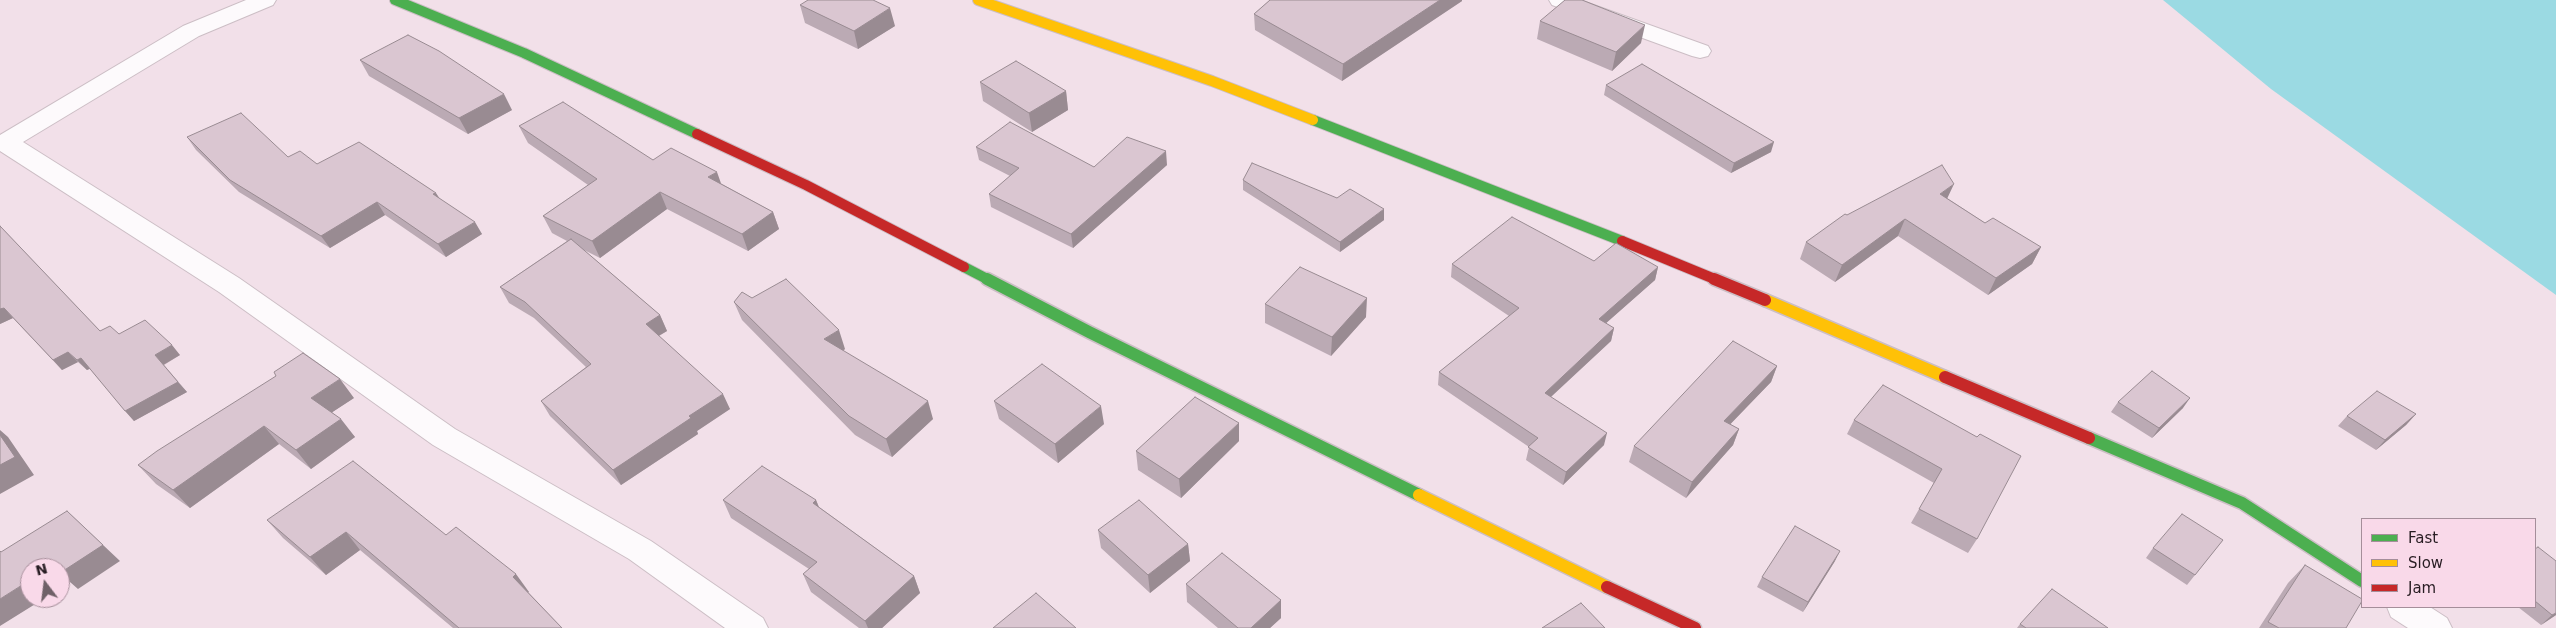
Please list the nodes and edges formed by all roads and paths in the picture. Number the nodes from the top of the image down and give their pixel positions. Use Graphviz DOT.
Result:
graph roads {
  1 [pos="265,0"];
  2 [pos="395,0"];
  3 [pos="978,0"];
  4 [pos="1560,0"];
  5 [pos="1700,51"];
  6 [pos="3,143"];
  7 [pos="2361,579"];
  8 [pos="2405,608"];
  9 [pos="751,628"];
  10 [pos="1695,628"];
  11 [pos="2436,628"];
  1 -- 6 [label="street"];
  2 -- 10 [label="street"];
  3 -- 7 [label="street"];
  4 -- 5 [label="street"];
  6 -- 9 [label="street"];
  8 -- 11 [label="street"];
}
